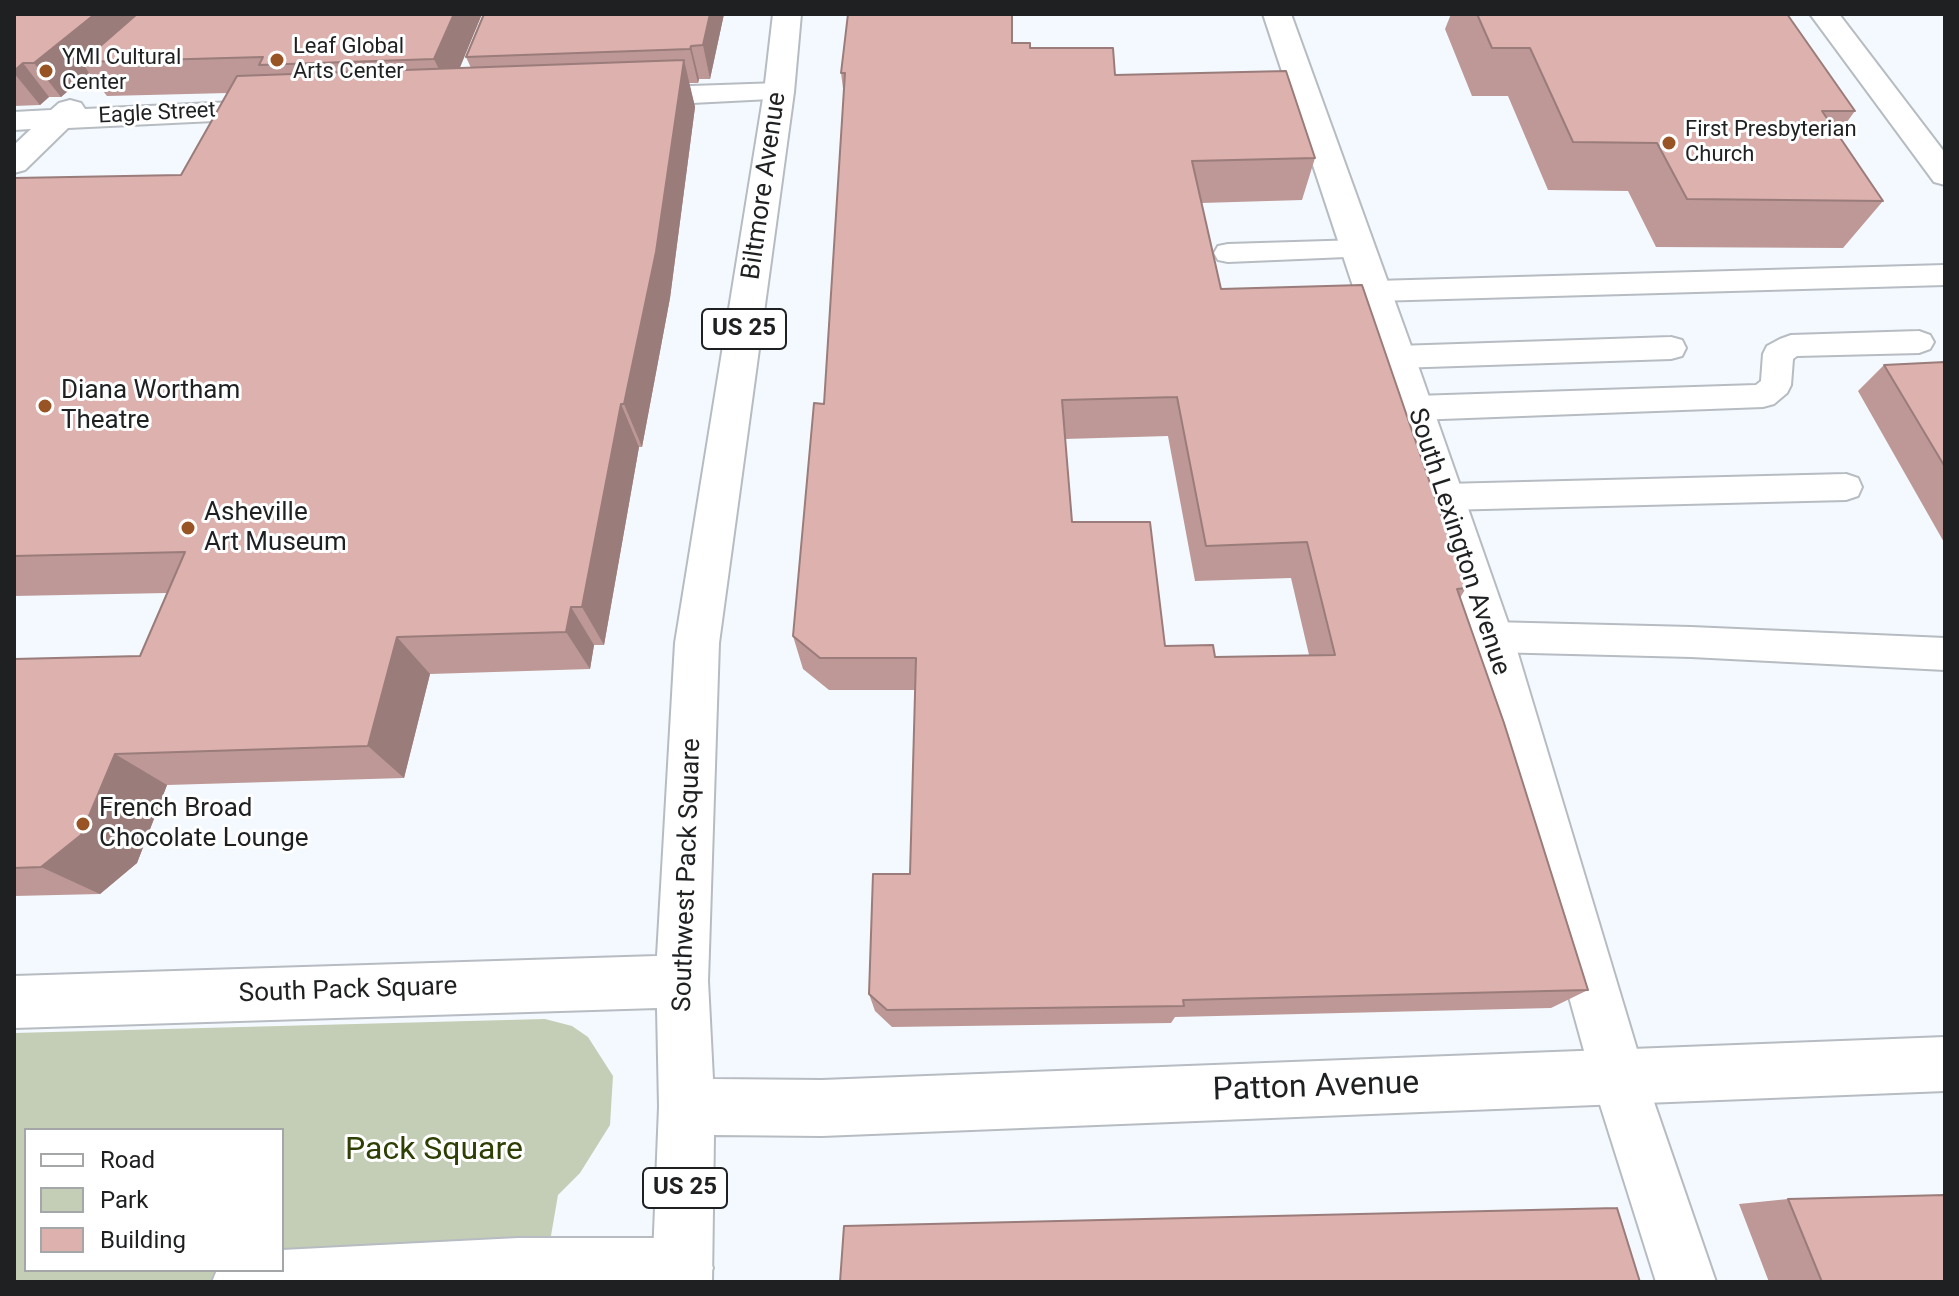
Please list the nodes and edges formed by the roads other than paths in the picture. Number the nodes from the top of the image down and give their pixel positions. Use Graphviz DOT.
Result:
graph roads {
  1 [pos="787,14"];
  2 [pos="1277,14"];
  3 [pos="1824,14"];
  4 [pos="90,91"];
  5 [pos="779,92"];
  6 [pos="605,98"];
  7 [pos="304,108"];
  8 [pos="58,119"];
  9 [pos="14,121"];
  10 [pos="14,163"];
  11 [pos="1945,175"];
  12 [pos="1360,249"];
  13 [pos="1228,253"];
  14 [pos="1945,275"];
  15 [pos="1375,291"];
  16 [pos="1919,342"];
  17 [pos="1671,348"];
  18 [pos="1397,357"];
  19 [pos="1415,408"];
  20 [pos="1846,487"];
  21 [pos="1444,497"];
  22 [pos="1491,637"];
  23 [pos="697,643"];
  24 [pos="1945,654"];
  25 [pos="682,981"];
  26 [pos="14,1002"];
  27 [pos="1945,1064"];
  28 [pos="1618,1076"];
  29 [pos="687,1107"];
  30 [pos="682,1275"];
  31 [pos="242,1282"];
  32 [pos="1686,1282"];
  1 -- 5 [label="main road, Biltmore Avenue / US 25"];
  2 -- 12 [label="main road, South Lexington Avenue"];
  3 -- 11 [label="main road"];
  4 -- 8 [label="main road"];
  5 -- 6 [label="main road"];
  5 -- 23 [label="main road, Biltmore Avenue / US 25"];
  7 -- 8 [label="main road, Eagle Street"];
  8 -- 9 [label="main road, Eagle Street"];
  8 -- 10 [label="main road"];
  12 -- 13 [label="lane"];
  12 -- 15 [label="main road, South Lexington Avenue"];
  14 -- 15 [label="lane"];
  15 -- 18 [label="main road, South Lexington Avenue"];
  16 -- 19 [label="lane"];
  17 -- 18 [label="lane"];
  18 -- 19 [label="main road, South Lexington Avenue"];
  19 -- 21 [label="main road, South Lexington Avenue"];
  20 -- 21 [label="lane"];
  21 -- 22 [label="main road, South Lexington Avenue"];
  22 -- 24 [label="lane"];
  22 -- 28 [label="main road, South Lexington Avenue"];
  23 -- 25 [label="main road, Southwest Pack Square / US 25"];
  25 -- 26 [label="main road, South Pack Square"];
  25 -- 29 [label="main road, Southwest Pack Square / US 25"];
  27 -- 28 [label="main road, Patton Avenue"];
  28 -- 29 [label="main road, Patton Avenue"];
  28 -- 32 [label="main road, South Lexington Avenue"];
  29 -- 30 [label="main road, US 25"];
  30 -- 31 [label="main road"];
}
